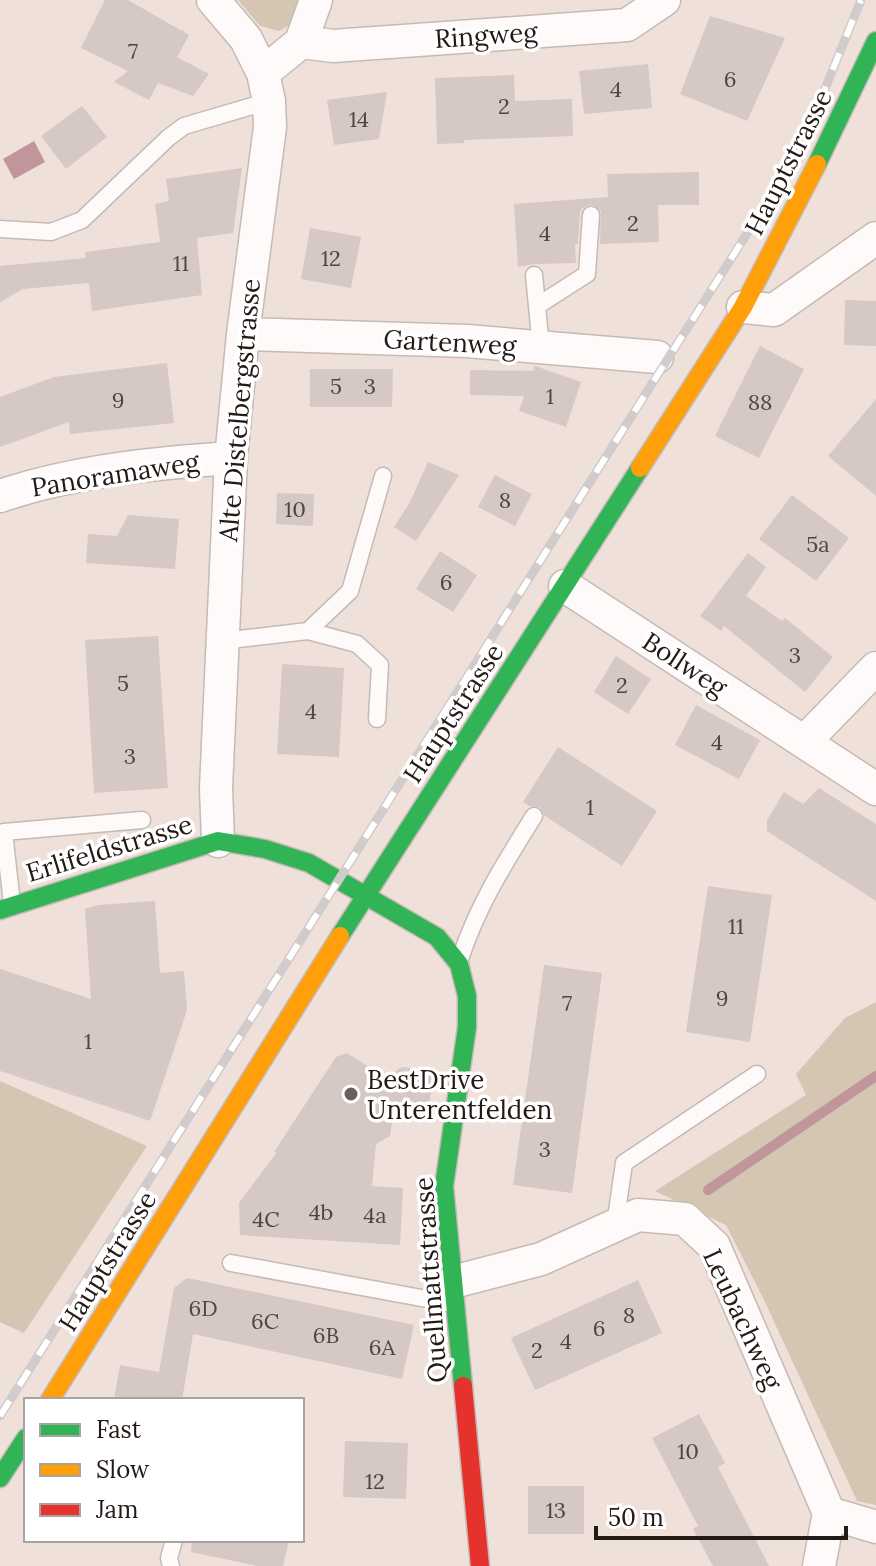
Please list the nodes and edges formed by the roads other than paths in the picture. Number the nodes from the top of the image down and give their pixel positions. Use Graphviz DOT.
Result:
graph roads {
  1 [pos="213,0"];
  2 [pos="316,0"];
  3 [pos="664,0"];
  4 [pos="876,41"];
  5 [pos="301,42"];
  6 [pos="266,87"];
  7 [pos="591,215"];
  8 [pos="0,229"];
  9 [pos="876,238"];
  10 [pos="534,275"];
  11 [pos="537,306"];
  12 [pos="743,307"];
  13 [pos="243,334"];
  14 [pos="541,347"];
  15 [pos="657,357"];
  16 [pos="231,458"];
  17 [pos="383,476"];
  18 [pos="0,496"];
  19 [pos="565,586"];
  20 [pos="308,631"];
  21 [pos="222,641"];
  22 [pos="876,668"];
  23 [pos="377,719"];
  24 [pos="804,742"];
  25 [pos="876,789"];
  26 [pos="534,816"];
  27 [pos="142,820"];
  28 [pos="218,841"];
  29 [pos="365,896"];
  30 [pos="6,907"];
  31 [pos="459,964"];
  32 [pos="757,1074"];
  33 [pos="615,1225"];
  34 [pos="231,1263"];
  35 [pos="454,1293"];
  36 [pos="51,1398"];
  37 [pos="24,1441"];
  38 [pos="0,1478"];
  39 [pos="829,1513"];
  40 [pos="876,1527"];
  41 [pos="173,1542"];
  42 [pos="171,1566"];
  43 [pos="480,1566"];
  44 [pos="819,1566"];
  1 -- 6 [label="street"];
  2 -- 5 [label="street"];
  3 -- 5 [label="street, Ringweg"];
  4 -- 12 [label="main road, Hauptstrasse"];
  5 -- 6 [label="street"];
  6 -- 8 [label="lane"];
  6 -- 13 [label="street, Alte Distelbergstrasse"];
  7 -- 11 [label="lane"];
  9 -- 12 [label="street"];
  10 -- 11 [label="lane"];
  11 -- 14 [label="lane"];
  12 -- 19 [label="main road, Hauptstrasse"];
  13 -- 14 [label="street, Gartenweg"];
  13 -- 16 [label="street, Alte Distelbergstrasse"];
  14 -- 15 [label="street, Gartenweg"];
  16 -- 18 [label="street, Panoramaweg"];
  16 -- 21 [label="street, Alte Distelbergstrasse"];
  17 -- 20 [label="lane"];
  19 -- 24 [label="street, Bollweg"];
  19 -- 29 [label="main road, Hauptstrasse"];
  20 -- 21 [label="lane"];
  20 -- 23 [label="lane"];
  21 -- 28 [label="street, Alte Distelbergstrasse"];
  22 -- 24 [label="street"];
  24 -- 25 [label="street, Bollweg"];
  26 -- 31 [label="lane"];
  27 -- 30 [label="lane"];
  28 -- 29 [label="main road, Erlifeldstrasse"];
  28 -- 30 [label="main road, Erlifeldstrasse"];
  29 -- 31 [label="main road"];
  29 -- 36 [label="main road, Hauptstrasse"];
  31 -- 35 [label="main road, Quellmattstrasse"];
  32 -- 33 [label="lane"];
  33 -- 35 [label="street, Leubachweg"];
  33 -- 39 [label="street, Leubachweg"];
  34 -- 35 [label="lane"];
  35 -- 43 [label="main road, Quellmattstrasse"];
  37 -- 38 [label="main road"];
  39 -- 40 [label="street"];
  39 -- 44 [label="street"];
  41 -- 42 [label="lane"];
}
